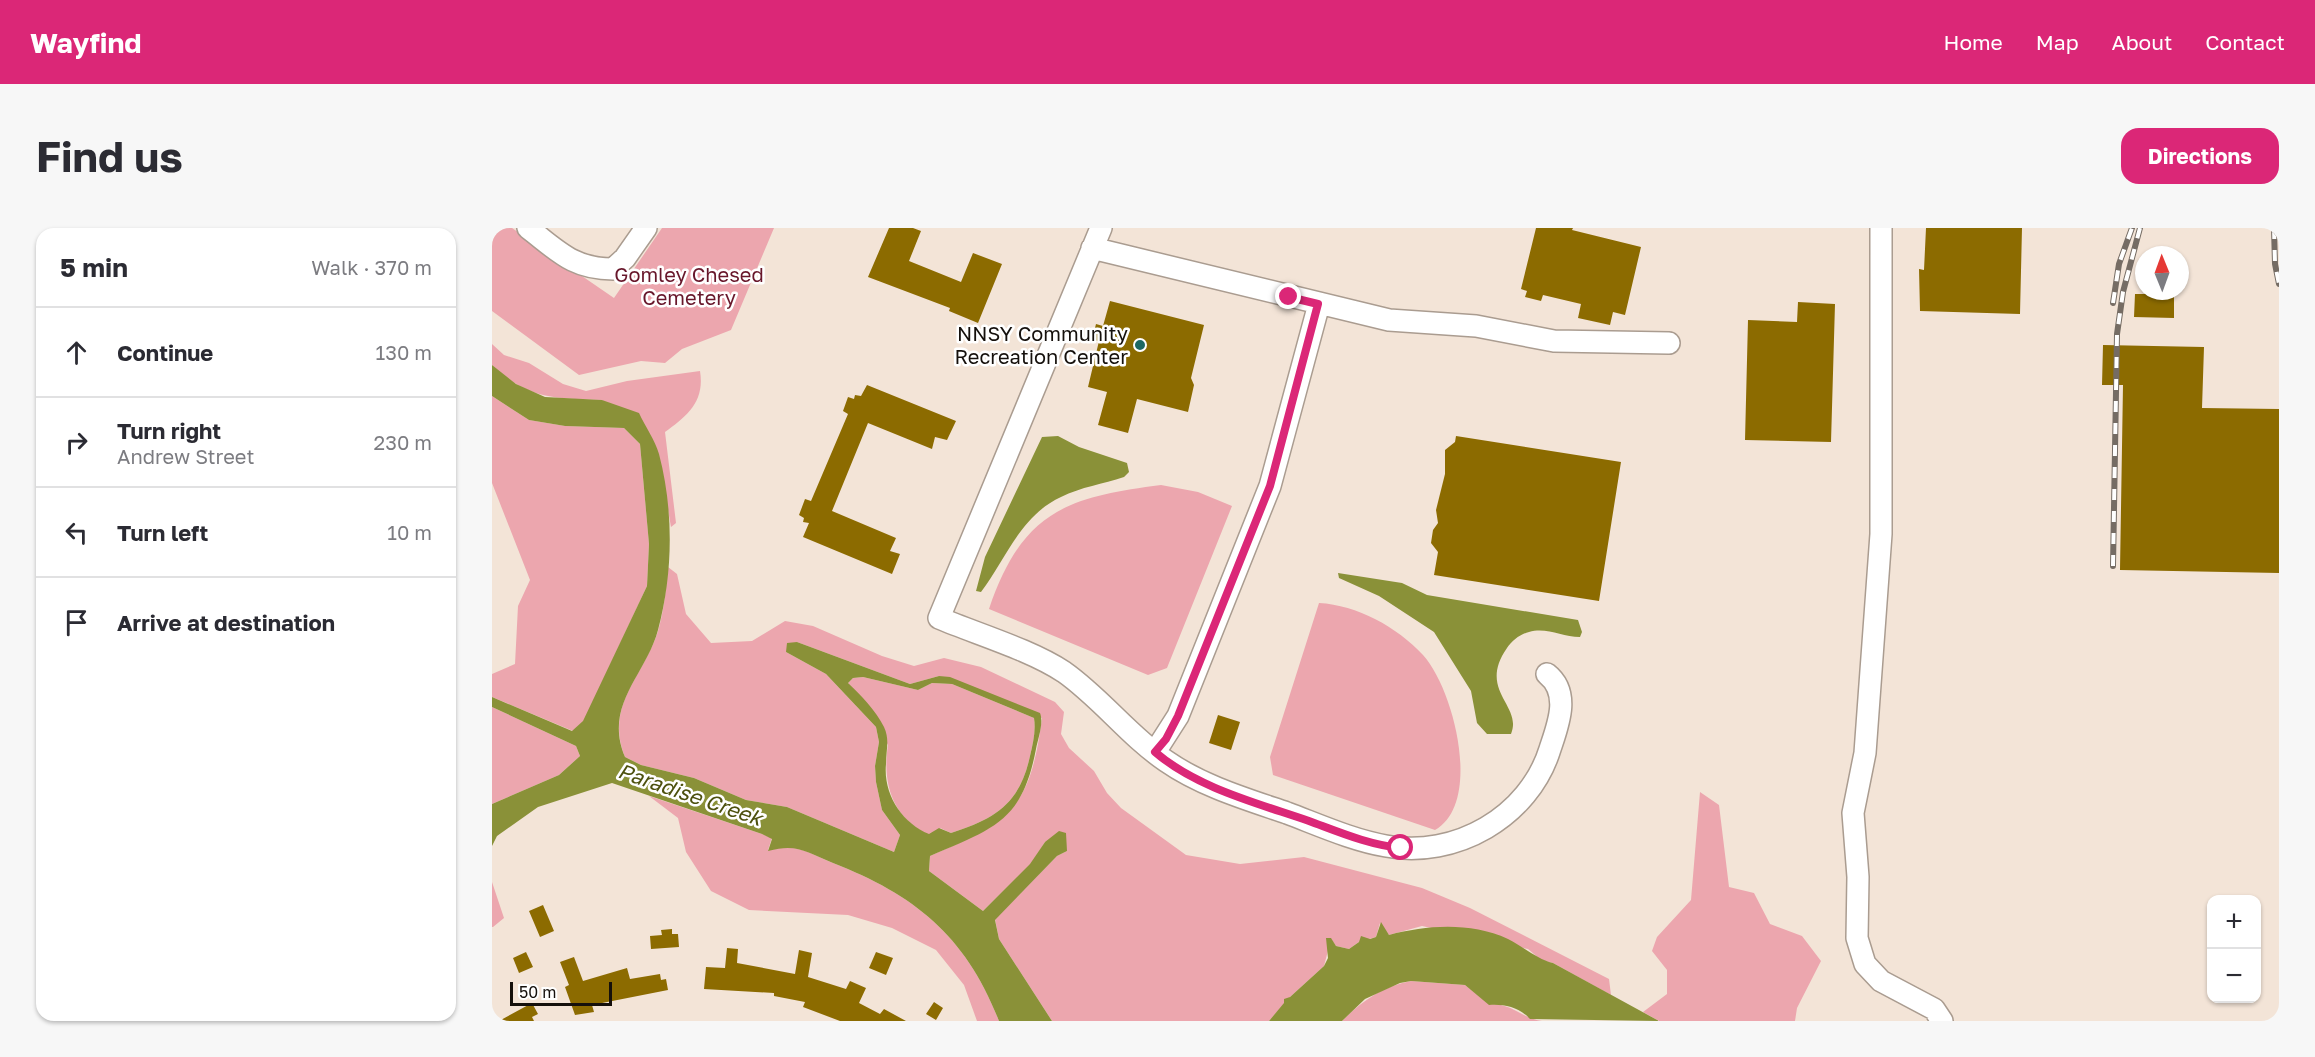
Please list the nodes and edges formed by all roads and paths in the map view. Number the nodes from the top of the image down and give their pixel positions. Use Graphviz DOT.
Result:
graph roads {
  1 [pos="528,228"];
  2 [pos="646,228"];
  3 [pos="1101,228"];
  4 [pos="1881,228"];
  5 [pos="1092,248"];
  6 [pos="1318,304"];
  7 [pos="1669,343"];
  8 [pos="1547,674"];
  9 [pos="1155,752"];
  10 [pos="1942,1021"];
  1 -- 2 [label="street"];
  3 -- 5 [label="street"];
  4 -- 10 [label="street"];
  5 -- 6 [label="street"];
  5 -- 9 [label="street"];
  6 -- 7 [label="street"];
  6 -- 9 [label="street"];
  8 -- 9 [label="street"];
}
